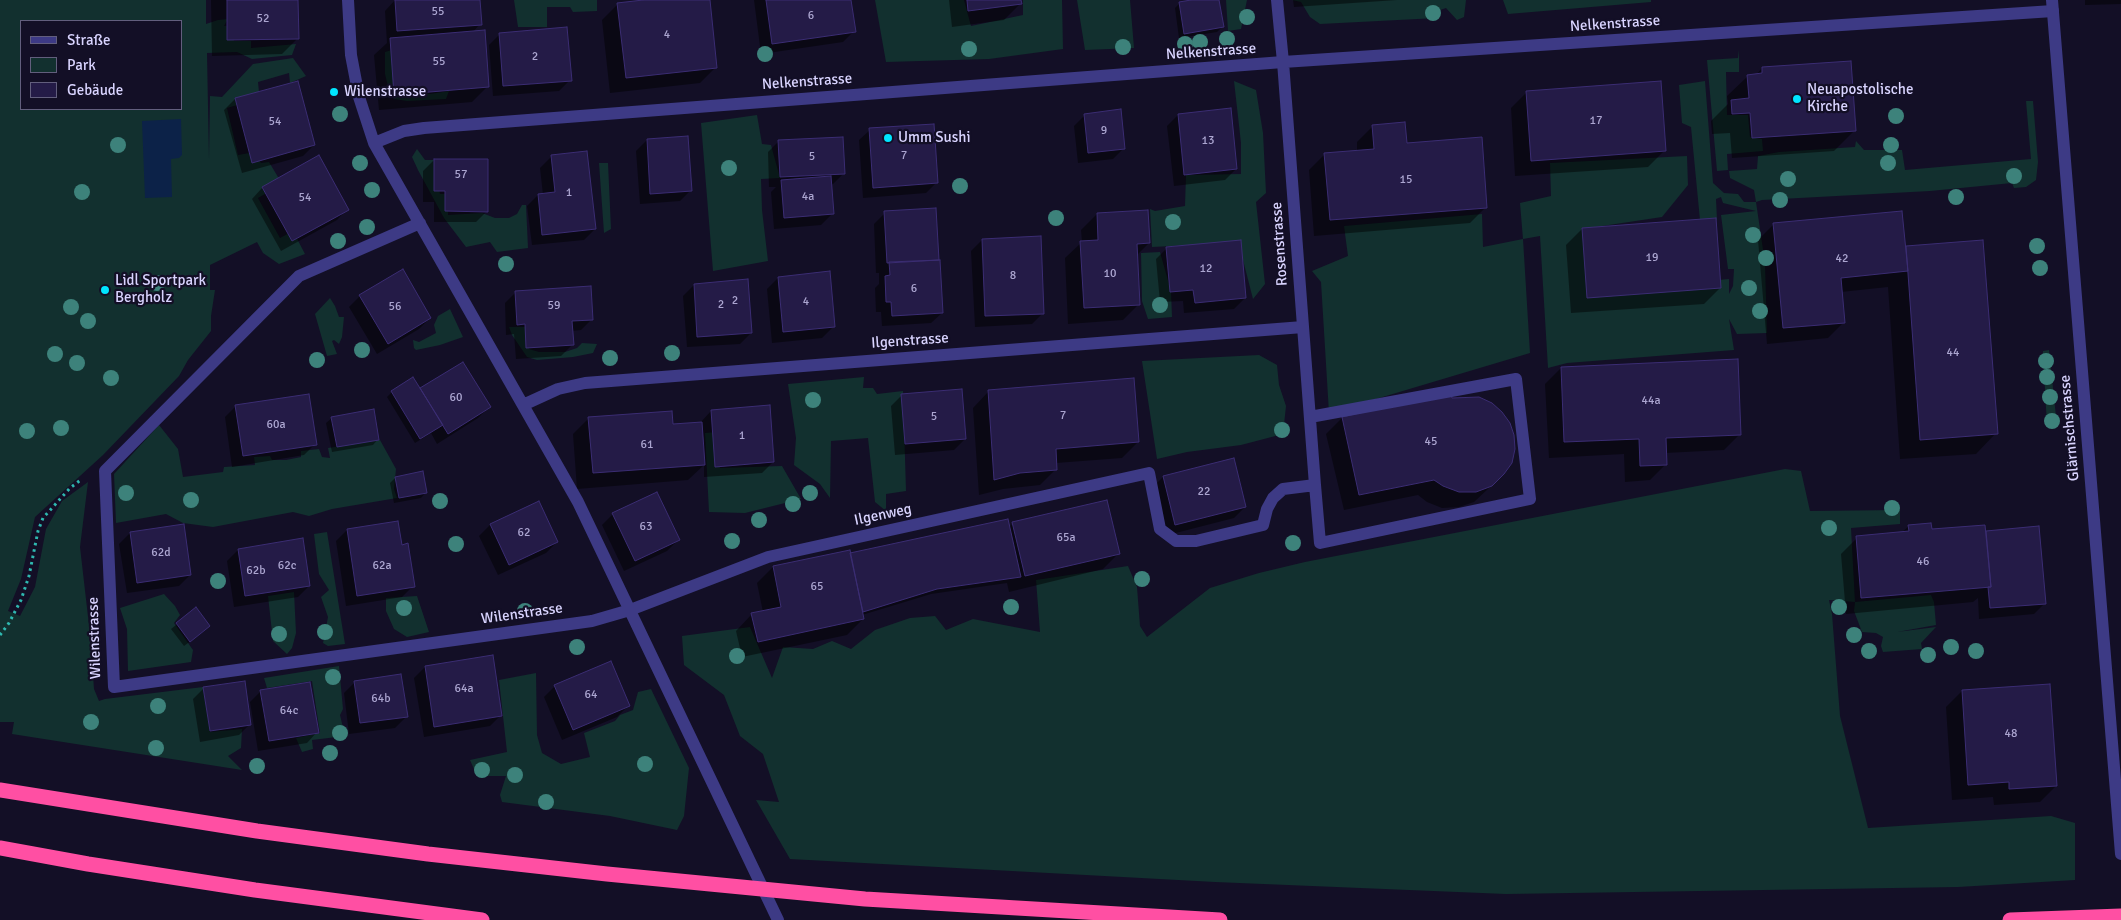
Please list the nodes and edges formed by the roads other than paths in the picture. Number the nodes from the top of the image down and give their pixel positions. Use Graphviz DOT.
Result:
graph roads {
  1 [pos="348,0"];
  2 [pos="1277,0"];
  3 [pos="2052,5"];
  4 [pos="1283,62"];
  5 [pos="374,143"];
  6 [pos="420,224"];
  7 [pos="1303,327"];
  8 [pos="523,406"];
  9 [pos="1310,416"];
  10 [pos="1315,486"];
  11 [pos="630,610"];
  12 [pos="0,790"];
  13 [pos="0,848"];
  14 [pos="2121,854"];
  15 [pos="2121,916"];
  16 [pos="482,920"];
  17 [pos="778,920"];
  18 [pos="1220,920"];
  19 [pos="2010,920"];
  1 -- 5 [label="street"];
  2 -- 4 [label="street, Rosenstrasse"];
  3 -- 4 [label="street, Nelkenstrasse"];
  3 -- 14 [label="street, Glärnischstrasse"];
  4 -- 5 [label="street, Nelkenstrasse"];
  4 -- 7 [label="street, Rosenstrasse"];
  5 -- 6 [label="street"];
  6 -- 8 [label="street"];
  6 -- 11 [label="street, Wilenstrasse"];
  7 -- 8 [label="street, Ilgenstrasse"];
  7 -- 9 [label="street, Rosenstrasse"];
  8 -- 11 [label="street"];
  9 -- 10 [label="street, Rosenstrasse"];
  9 -- 10 [label="street, Rosenstrasse"];
  10 -- 11 [label="street, Ilgenweg"];
  11 -- 17 [label="street"];
  12 -- 18 [label="highway"];
  13 -- 16 [label="highway"];
  15 -- 19 [label="highway"];
}
